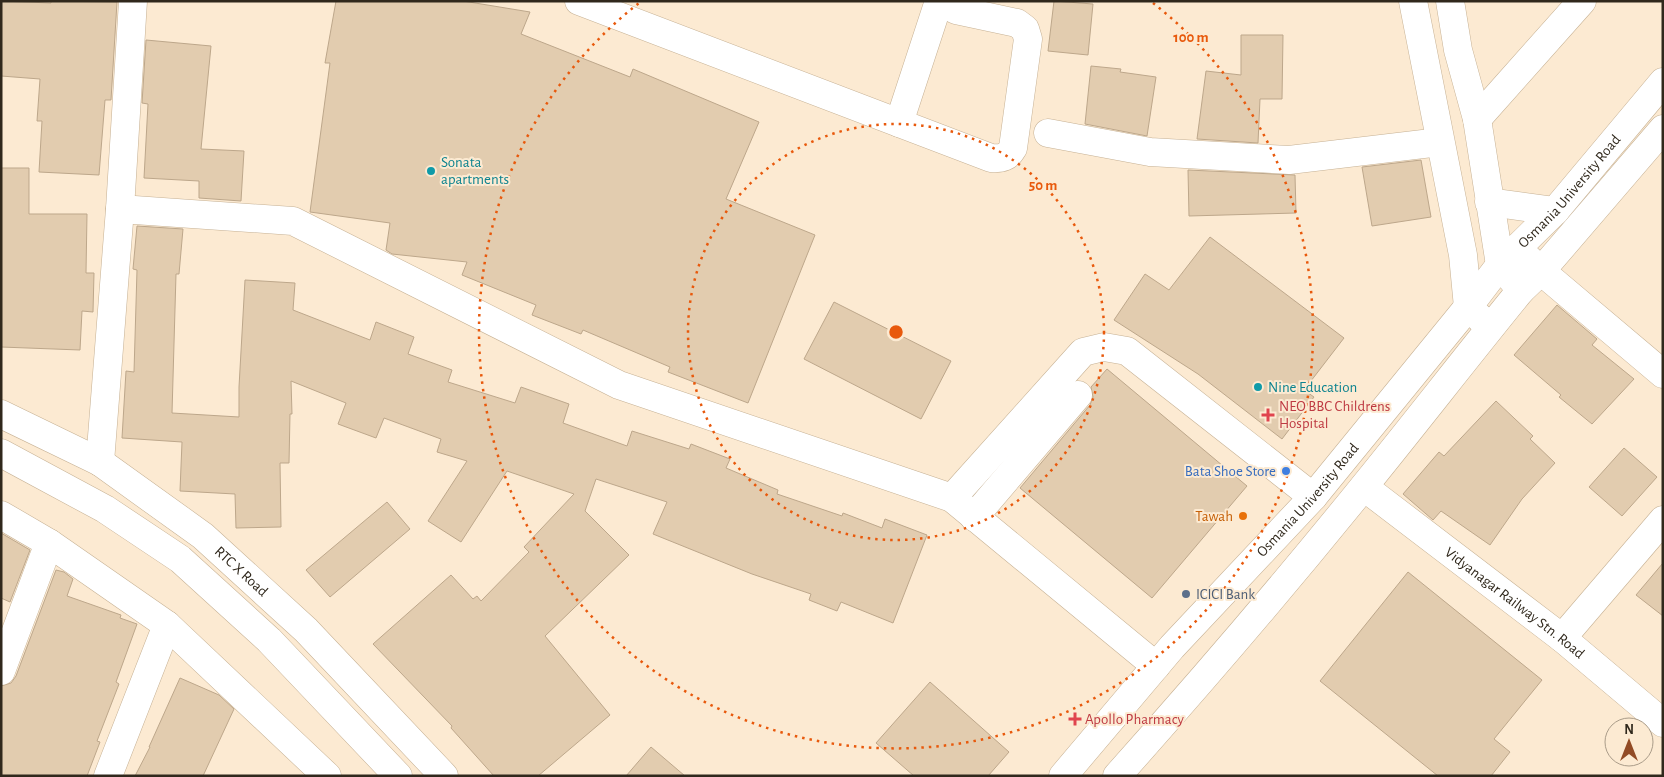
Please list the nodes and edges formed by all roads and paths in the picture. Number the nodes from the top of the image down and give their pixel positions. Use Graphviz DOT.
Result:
graph roads {
  1 [pos="133,1"];
  2 [pos="580,1"];
  3 [pos="939,1"];
  4 [pos="944,1"];
  5 [pos="1414,1"];
  6 [pos="1450,1"];
  7 [pos="1582,1"];
  8 [pos="1663,82"];
  9 [pos="1477,119"];
  10 [pos="899,123"];
  11 [pos="1663,129"];
  12 [pos="1048,133"];
  13 [pos="1440,142"];
  14 [pos="1489,202"];
  15 [pos="120,209"];
  16 [pos="1555,211"];
  17 [pos="1509,256"];
  18 [pos="1541,271"];
  19 [pos="1521,290"];
  20 [pos="1468,307"];
  21 [pos="1490,327"];
  22 [pos="1663,374"];
  23 [pos="1078,395"];
  24 [pos="1,414"];
  25 [pos="1,453"];
  26 [pos="100,462"];
  27 [pos="1364,487"];
  28 [pos="1313,497"];
  29 [pos="952,498"];
  30 [pos="1,515"];
  31 [pos="974,516"];
  32 [pos="1663,520"];
  33 [pos="203,536"];
  34 [pos="48,543"];
  35 [pos="180,559"];
  36 [pos="167,625"];
  37 [pos="1562,638"];
  38 [pos="1156,666"];
  39 [pos="1,671"];
  40 [pos="1663,723"];
  41 [pos="108,776"];
  42 [pos="327,776"];
  43 [pos="398,776"];
  44 [pos="444,776"];
  45 [pos="1063,776"];
  46 [pos="1116,776"];
  1 -- 15 [label="street"];
  2 -- 10 [label="street"];
  3 -- 10 [label="street"];
  4 -- 10 [label="street"];
  5 -- 13 [label="street"];
  6 -- 9 [label="street"];
  7 -- 9 [label="street"];
  8 -- 16 [label="street, Osmania University Road"];
  9 -- 14 [label="street"];
  11 -- 18 [label="street, Osmania University Road"];
  12 -- 13 [label="street"];
  13 -- 20 [label="street"];
  14 -- 16 [label="street"];
  14 -- 17 [label="street"];
  15 -- 26 [label="street"];
  15 -- 29 [label="street"];
  16 -- 17 [label="street, Osmania University Road"];
  17 -- 18 [label="street"];
  17 -- 19 [label="street"];
  17 -- 20 [label="street, Osmania University Road"];
  18 -- 19 [label="street, Osmania University Road"];
  18 -- 22 [label="street"];
  19 -- 21 [label="street, Osmania University Road"];
  20 -- 21 [label="street"];
  20 -- 28 [label="street, Osmania University Road"];
  21 -- 27 [label="street, Osmania University Road"];
  23 -- 31 [label="street"];
  24 -- 26 [label="street, RTC X Road"];
  25 -- 35 [label="street"];
  26 -- 33 [label="street, RTC X Road"];
  27 -- 37 [label="street, Vidyanagar Railway Stn. Road"];
  27 -- 46 [label="street, Osmania University Road"];
  28 -- 29 [label="street"];
  28 -- 38 [label="street, Osmania University Road"];
  29 -- 31 [label="street"];
  30 -- 34 [label="street"];
  31 -- 38 [label="street"];
  32 -- 37 [label="street"];
  33 -- 35 [label="street"];
  33 -- 44 [label="street, RTC X Road"];
  34 -- 36 [label="street"];
  34 -- 39 [label="street"];
  35 -- 43 [label="street"];
  36 -- 41 [label="street"];
  36 -- 42 [label="street"];
  37 -- 40 [label="street, Vidyanagar Railway Stn. Road"];
  38 -- 45 [label="street, Osmania University Road"];
}
